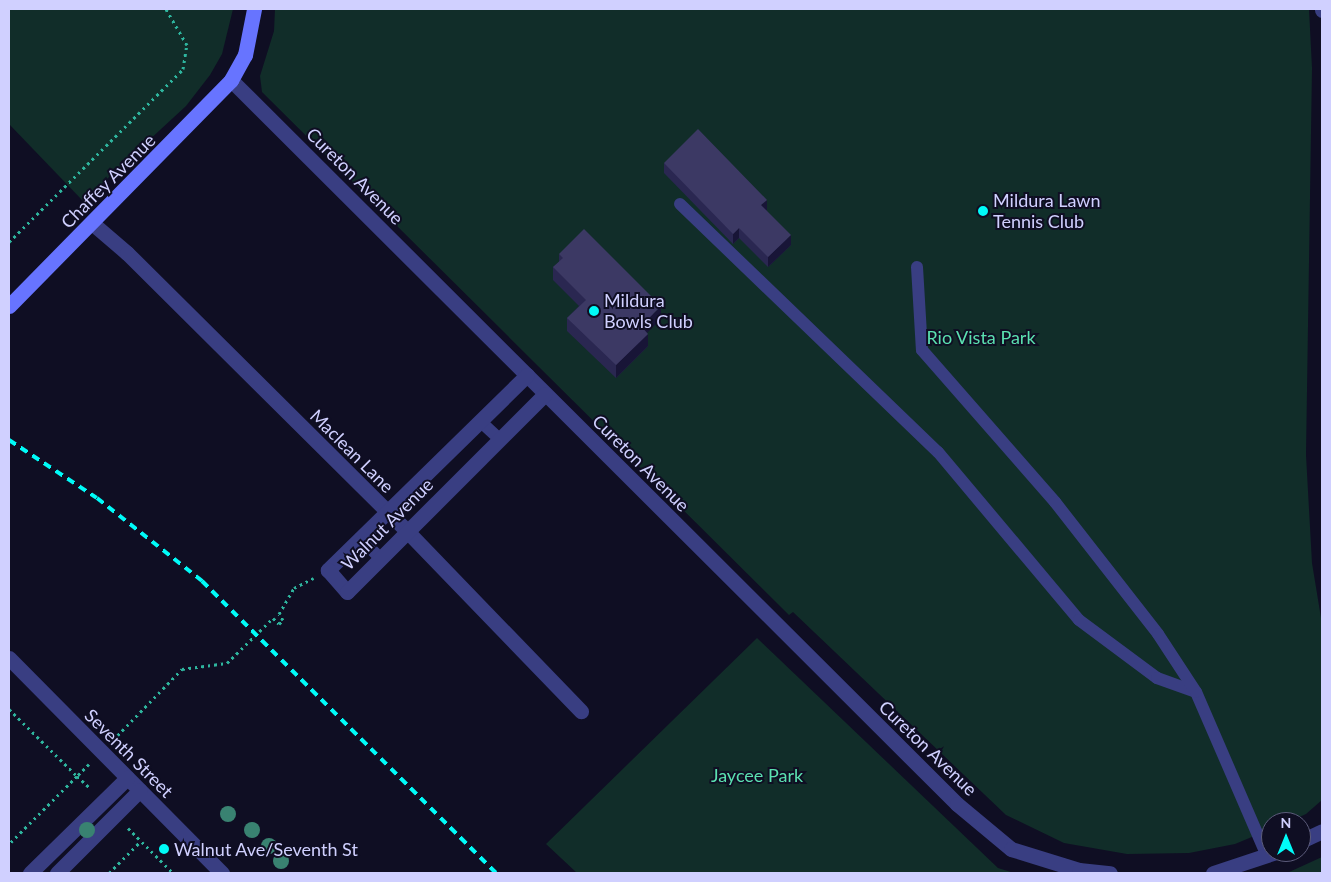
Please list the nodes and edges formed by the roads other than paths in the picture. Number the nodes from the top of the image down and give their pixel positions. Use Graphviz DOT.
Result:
graph roads {
  1 [pos="254,9"];
  2 [pos="231,80"];
  3 [pos="680,204"];
  4 [pos="92,223"];
  5 [pos="917,267"];
  6 [pos="9,306"];
  7 [pos="527,375"];
  8 [pos="545,394"];
  9 [pos="480,421"];
  10 [pos="499,439"];
  11 [pos="387,512"];
  12 [pos="406,530"];
  13 [pos="360,538"];
  14 [pos="380,558"];
  15 [pos="9,658"];
  16 [pos="1196,692"];
  17 [pos="581,711"];
  18 [pos="127,778"];
  19 [pos="140,790"];
  20 [pos="1261,831"];
  21 [pos="1261,858"];
  22 [pos="30,873"];
  23 [pos="57,873"];
  24 [pos="222,873"];
  25 [pos="1110,873"];
  26 [pos="1213,873"];
  1 -- 2 [label="street"];
  2 -- 4 [label="street, Chaffey Avenue"];
  2 -- 7 [label="street, Cureton Avenue"];
  3 -- 16 [label="lane"];
  4 -- 6 [label="street, Chaffey Avenue"];
  4 -- 11 [label="street, Maclean Lane"];
  5 -- 16 [label="lane"];
  7 -- 8 [label="street, Cureton Avenue"];
  7 -- 9 [label="street, Walnut Avenue"];
  8 -- 10 [label="street, Walnut Avenue"];
  8 -- 25 [label="street, Cureton Avenue"];
  9 -- 10 [label="lane"];
  9 -- 11 [label="street, Walnut Avenue"];
  10 -- 12 [label="street, Walnut Avenue"];
  11 -- 12 [label="street, Maclean Lane"];
  11 -- 13 [label="street, Walnut Avenue"];
  12 -- 14 [label="street, Walnut Avenue"];
  12 -- 17 [label="street, Maclean Lane"];
  13 -- 14 [label="lane"];
  13 -- 14 [label="street, Walnut Avenue"];
  15 -- 18 [label="street, Seventh Street"];
  16 -- 20 [label="lane"];
  18 -- 19 [label="street, Seventh Street"];
  18 -- 22 [label="street"];
  19 -- 23 [label="street"];
  19 -- 24 [label="street, Seventh Street"];
  21 -- 26 [label="street"];
}
